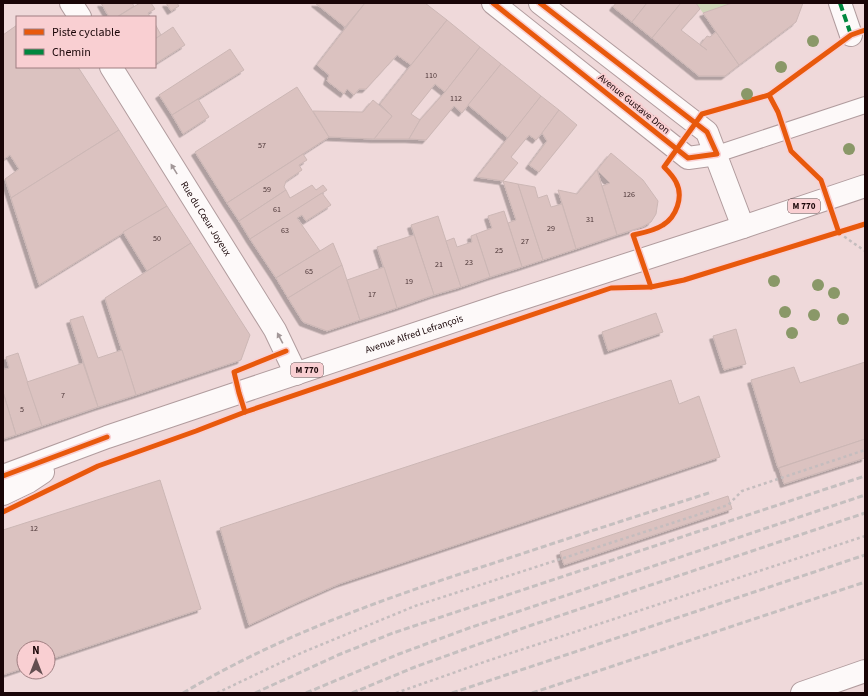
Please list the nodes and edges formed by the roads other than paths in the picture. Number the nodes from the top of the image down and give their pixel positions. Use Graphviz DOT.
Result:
graph roads {
  1 [pos="71,3"];
  2 [pos="493,3"];
  3 [pos="540,3"];
  4 [pos="840,3"];
  5 [pos="79,16"];
  6 [pos="851,35"];
  7 [pos="112,68"];
  8 [pos="865,105"];
  9 [pos="717,154"];
  10 [pos="865,186"];
  11 [pos="743,227"];
  12 [pos="296,374"];
  13 [pos="86,444"];
  14 [pos="3,476"];
  15 [pos="3,494"];
  16 [pos="865,671"];
  17 [pos="802,693"];
  1 -- 5 [label="main road"];
  2 -- 9 [label="main road, Avenue Gustave Dron"];
  3 -- 9 [label="main road, Avenue Gustave Dron"];
  4 -- 6 [label="main road"];
  12 -- 7 [label="main road, Rue du Cœur Joyeux, one-way"];
  8 -- 9 [label="lane"];
  9 -- 11 [label="main road, Avenue Gustave Dron"];
  10 -- 11 [label="main road, M 770"];
  11 -- 12 [label="main road, Avenue Alfred Lefrançois / M 770"];
  12 -- 13 [label="main road, Avenue Alfred Lefrançois / M 770"];
  13 -- 14 [label="main road, Avenue Alfred Lefrançois / M 770"];
  13 -- 15 [label="main road, Avenue Alfred Lefrançois / M 770"];
  16 -- 17 [label="main road"];
}
